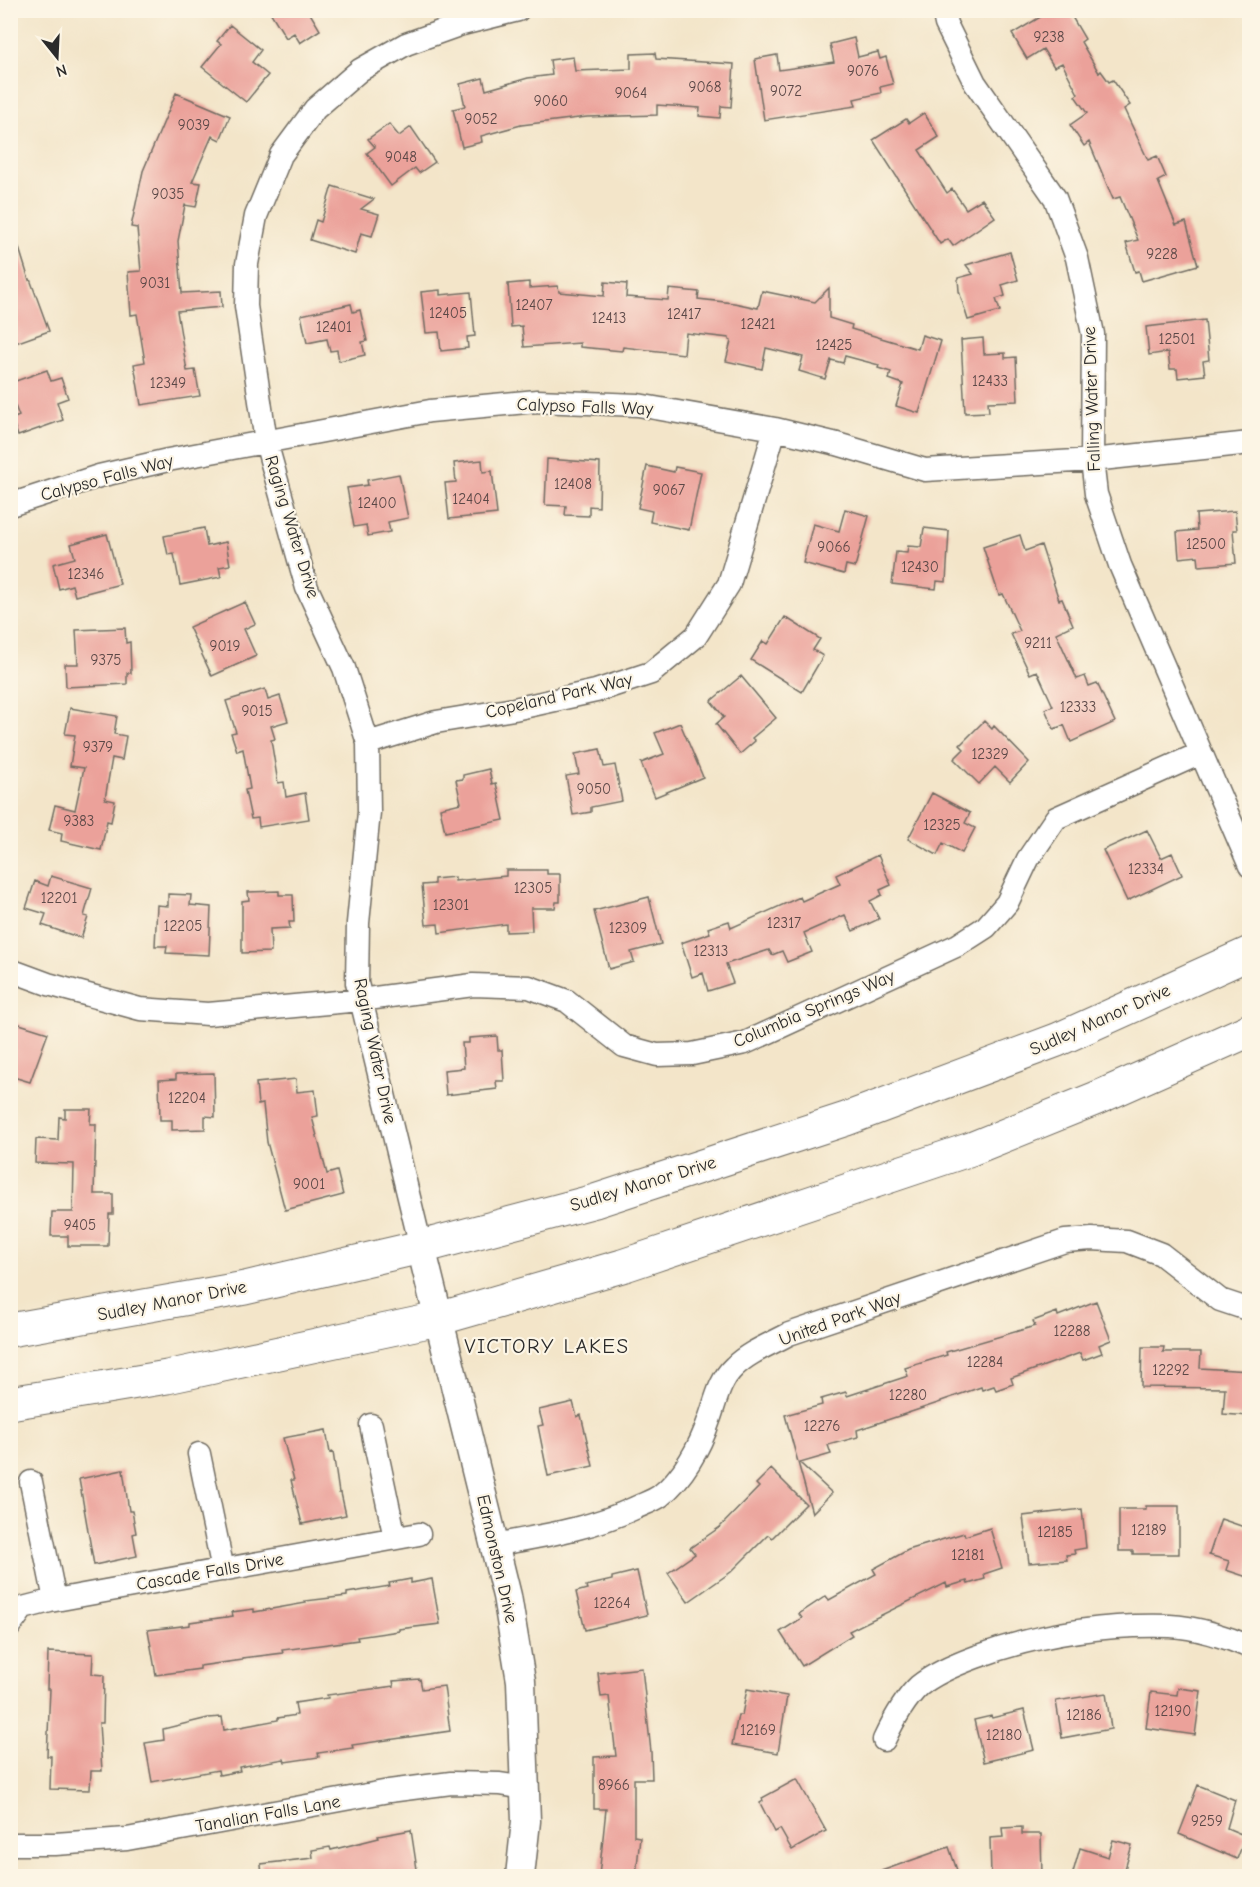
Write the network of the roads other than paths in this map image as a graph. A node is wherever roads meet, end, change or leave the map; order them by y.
1 (518, 10) edge
2 (943, 10) edge
3 (775, 429) junction
4 (266, 442) junction
5 (1250, 442) edge
6 (1092, 460) junction
7 (10, 505) edge
8 (368, 743) junction
9 (1201, 753) junction
10 (1250, 866) edge
11 (1250, 953) edge
12 (10, 970) edge
13 (360, 1000) junction
14 (1250, 1030) edge
15 (421, 1247) junction
16 (1250, 1310) edge
17 (438, 1319) junction
18 (10, 1330) edge
19 (10, 1403) edge
20 (370, 1425) dead end
21 (199, 1454) dead end
22 (31, 1482) dead end
23 (419, 1533) dead end
24 (395, 1538) junction
25 (494, 1545) junction
26 (223, 1570) junction
27 (56, 1600) junction
28 (10, 1626) edge
29 (1250, 1647) edge
30 (884, 1740) dead end
31 (525, 1788) junction
32 (10, 1844) edge
33 (520, 1876) edge

1 - 4 street, Raging Water Drive
2 - 6 street, Falling Water Drive
3 - 4 street, Calypso Falls Way
3 - 6 street, Calypso Falls Way
3 - 8 street, Copeland Park Way
4 - 7 street, Calypso Falls Way
4 - 8 street, Raging Water Drive
5 - 6 street, Calypso Falls Way
6 - 9 street, Falling Water Drive
8 - 13 street, Raging Water Drive
9 - 10 street, Falling Water Drive
9 - 13 street, Columbia Springs Way
11 - 15 main road, Sudley Manor Drive
12 - 13 street, Columbia Springs Way
13 - 15 street, Raging Water Drive
14 - 17 main road
15 - 17 street, Edmonston Drive
15 - 18 main road, Sudley Manor Drive
16 - 25 street, United Park Way
17 - 19 main road
17 - 25 street, Edmonston Drive
20 - 24 street
21 - 26 street
22 - 27 street
23 - 24 street, Cascade Falls Drive
24 - 26 street, Cascade Falls Drive
25 - 31 street, Edmonston Drive
26 - 27 street, Cascade Falls Drive
27 - 28 street, Cascade Falls Drive
29 - 30 street
31 - 32 street, Tanalian Falls Lane
31 - 33 street, Edmonston Drive

